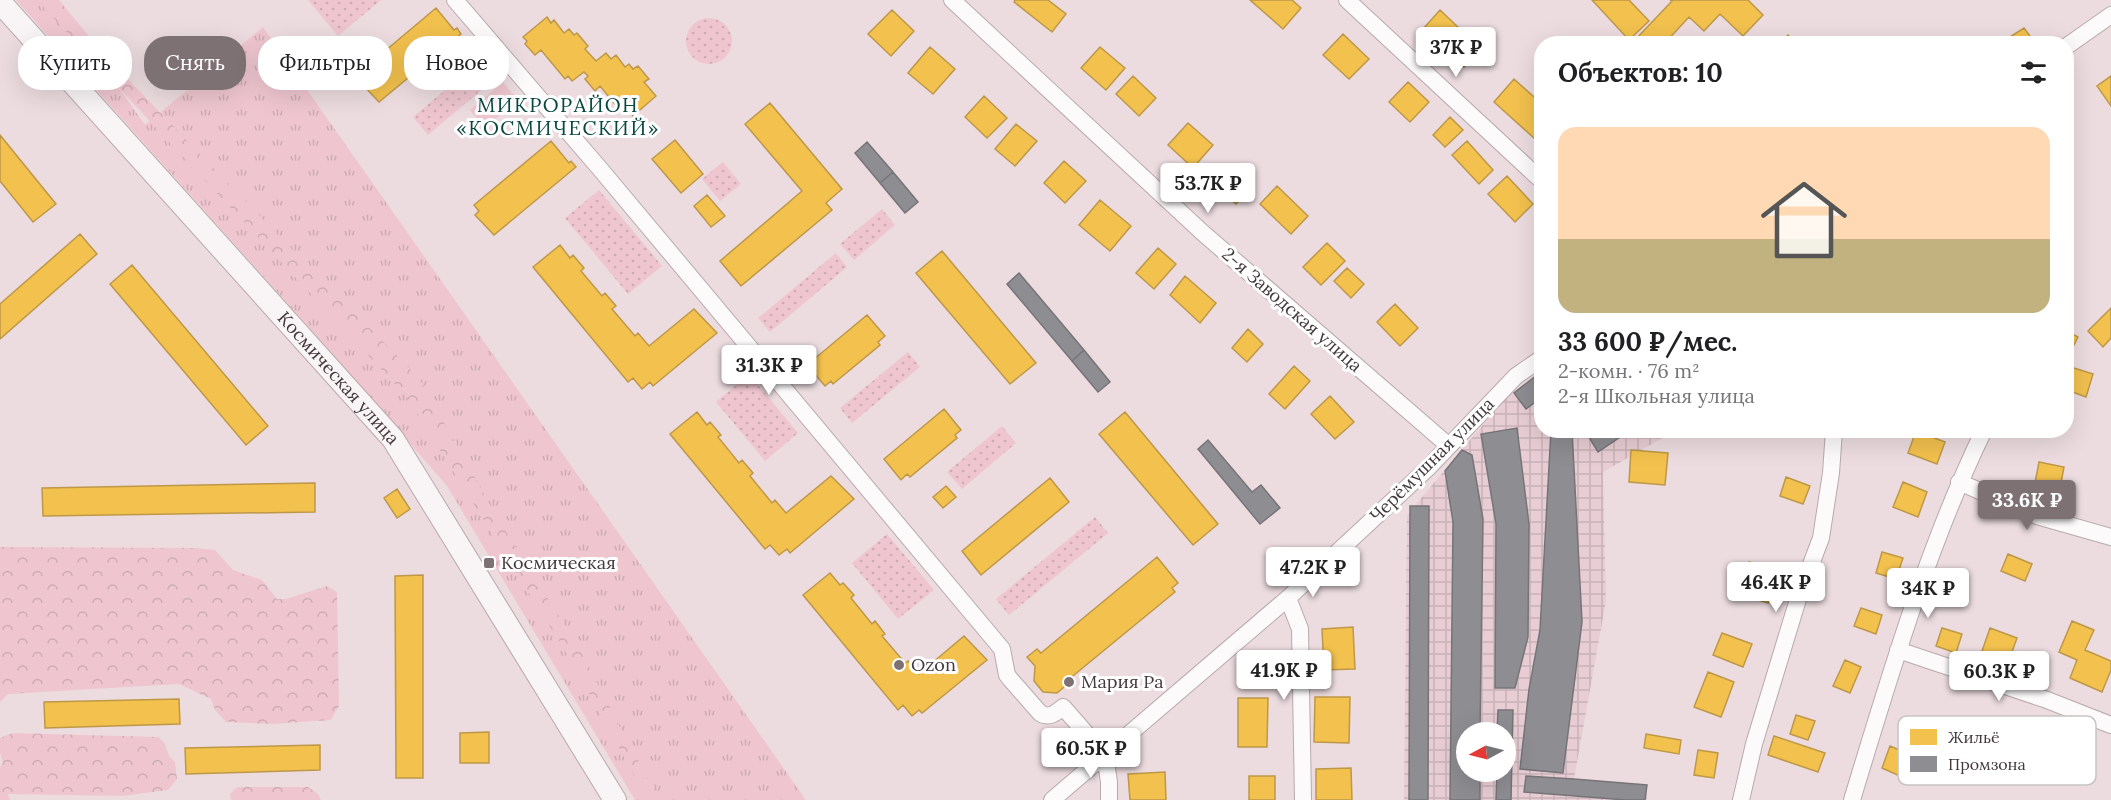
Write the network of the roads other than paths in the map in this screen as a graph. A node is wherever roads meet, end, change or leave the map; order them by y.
1 (455, 0) edge
2 (952, 0) edge
3 (1347, 0) edge
4 (0, 2) edge
5 (2111, 15) edge
6 (2074, 41) edge
7 (1534, 174) edge
8 (1534, 364) edge
9 (1833, 438) edge
10 (1980, 438) edge
11 (1449, 446) junction
12 (1959, 482) junction
13 (2111, 537) edge
14 (1288, 598) junction
15 (1898, 650) junction
16 (2088, 716) edge
17 (2096, 719) edge
18 (2111, 725) edge
19 (1105, 755) junction
20 (615, 800) edge
21 (1052, 800) edge
22 (1109, 800) edge
23 (1303, 800) edge
24 (1741, 800) edge
25 (1852, 800) edge

1 - 19 street
2 - 11 street, 2-я Заводская улица
3 - 7 street
4 - 20 street, Космическая улица
5 - 6 street
8 - 11 street, Черёмушная улица
9 - 24 street
10 - 12 street
11 - 14 street, Черёмушная улица
12 - 13 street
12 - 15 street
14 - 19 street, Черёмушная улица
14 - 23 street
15 - 16 street
15 - 25 street
17 - 18 street
19 - 21 street, Черёмушная улица
19 - 22 street

